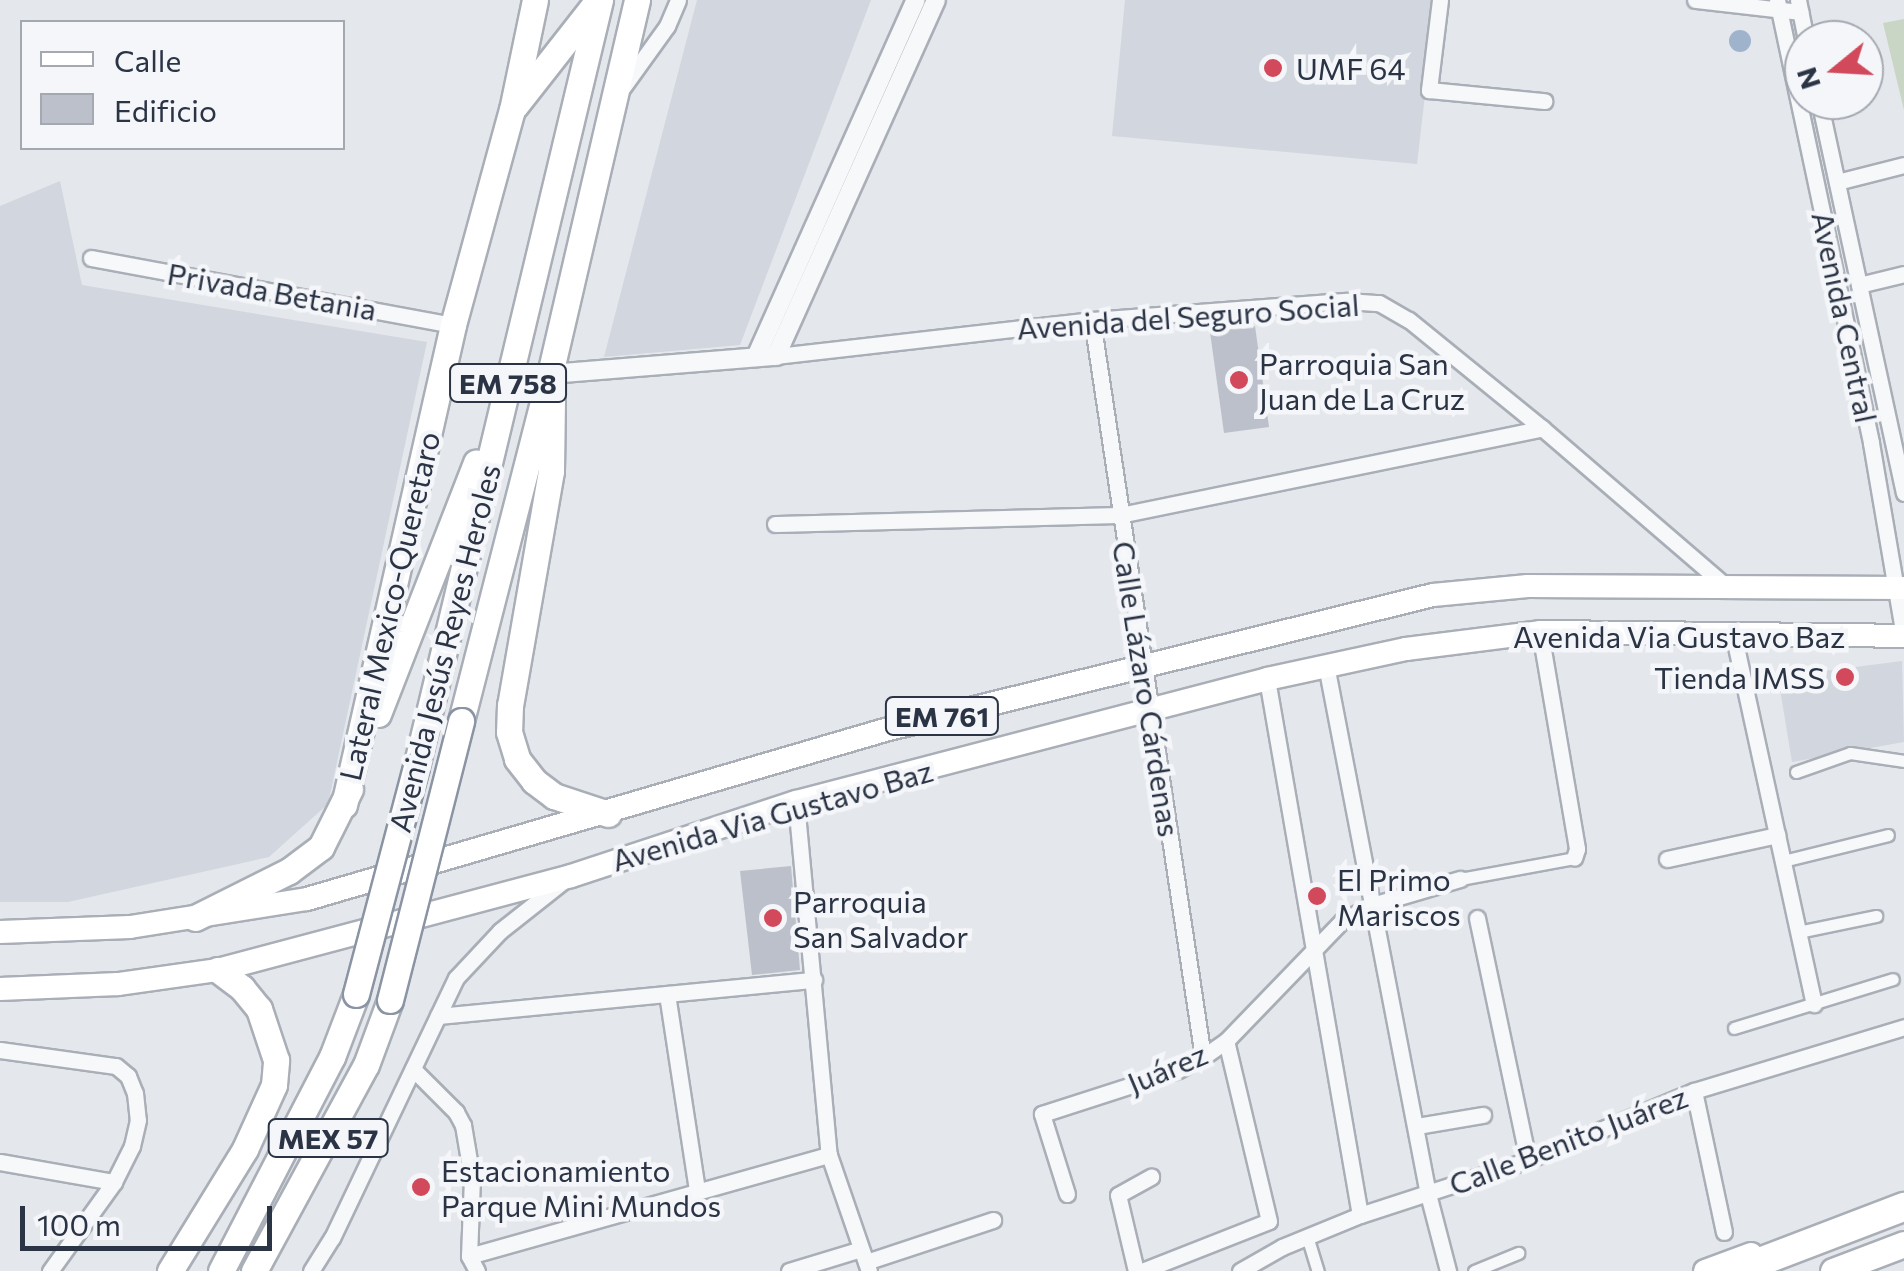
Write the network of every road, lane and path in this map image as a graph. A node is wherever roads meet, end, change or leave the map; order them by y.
1 (535, 0) edge
2 (599, 0) edge
3 (637, 0) edge
4 (678, 0) edge
5 (916, 0) edge
6 (936, 0) edge
7 (1440, 0) edge
8 (1695, 0) edge
9 (1778, 4) edge
10 (1799, 6) edge
11 (1544, 100) dead end
12 (612, 102) junction
13 (512, 110) junction
14 (1823, 120) edge
15 (1904, 165) edge
16 (1837, 182) junction
17 (91, 258) dead end
18 (1904, 274) edge
19 (1859, 285) junction
20 (1092, 320) junction
21 (453, 324) junction
22 (776, 356) junction
23 (756, 358) junction
24 (511, 372) junction
25 (550, 374) junction
26 (1542, 428) junction
27 (1904, 493) edge
28 (1120, 515) junction
29 (775, 524) dead end
30 (1726, 586) junction
31 (1901, 588) edge
32 (1540, 632) junction
33 (1733, 634) junction
34 (1904, 636) edge
35 (1326, 665) junction
36 (1143, 666) junction
37 (1268, 680) junction
38 (1150, 712) junction
39 (1904, 761) edge
40 (1796, 772) dead end
41 (796, 802) junction
42 (344, 805) junction
43 (608, 814) junction
44 (1777, 835) junction
45 (1888, 836) dead end
46 (1574, 858) joint
47 (1666, 859) dead end
48 (1783, 860) junction
49 (570, 876) junction
50 (1460, 879) joint
51 (1372, 905) junction
52 (1876, 916) dead end
53 (195, 918) junction
54 (1477, 918) dead end
55 (0, 932) edge
56 (1798, 932) junction
57 (1315, 948) junction
58 (218, 970) junction
59 (814, 980) junction
60 (1893, 980) dead end
61 (0, 989) edge
62 (666, 994) junction
63 (390, 1000) joint
64 (1814, 1004) junction
65 (438, 1016) junction
66 (1904, 1027) edge
67 (1734, 1028) dead end
68 (1226, 1041) junction
69 (0, 1050) edge
70 (1202, 1058) junction
71 (413, 1069) junction
72 (1694, 1091) junction
73 (1483, 1115) dead end
74 (1417, 1126) junction
75 (829, 1155) junction
76 (1528, 1160) junction
77 (0, 1162) edge
78 (1151, 1177) dead end
79 (114, 1182) junction
80 (697, 1190) junction
81 (1066, 1194) dead end
82 (1428, 1194) junction
83 (1904, 1197) edge
84 (1904, 1207) edge
85 (1360, 1215) junction
86 (993, 1220) dead end
87 (1724, 1232) dead end
88 (1307, 1236) junction
89 (1904, 1244) edge
90 (1518, 1253) dead end
91 (866, 1261) edge
92 (473, 1264) edge
93 (50, 1271) edge
94 (170, 1271) edge
95 (221, 1271) edge
96 (254, 1271) edge
97 (311, 1271) edge
98 (789, 1271) edge
99 (1139, 1271) edge
100 (1240, 1271) edge
101 (1318, 1271) edge
102 (1448, 1271) edge
103 (1474, 1271) edge
104 (1705, 1271) edge
105 (1736, 1271) edge
106 (1833, 1271) edge

1 - 13 highway, Lateral Mexico-Queretaro
2 - 13 highway
2 - 24 highway, Avenida Jesús Reyes Heroles / EM 758
3 - 12 highway, Avenida Jesús Reyes Heroles / EM 758
4 - 12 street
5 - 23 street
6 - 22 street
7 - 11 street
8 - 9 street
9 - 10 street
9 - 31 street, Avenida Central
12 - 25 highway, Avenida Jesús Reyes Heroles / EM 758
13 - 21 highway, Lateral Mexico-Queretaro
14 - 16 street, Avenida Central
15 - 16 street
16 - 19 street, Avenida Central
17 - 21 street, Privada Betania
18 - 19 street
19 - 27 street, Avenida Central
20 - 22 street, Avenida del Seguro Social
20 - 26 street, Avenida del Seguro Social
20 - 28 street, Calle Lázaro Cárdenas
21 - 42 highway, Lateral Mexico-Queretaro
22 - 23 street, Avenida del Seguro Social
23 - 25 street, Avenida del Seguro Social
24 - 42 highway
24 - 95 highway, Avenida Jesús Reyes Heroles / EM 758, bridge
25 - 43 highway
25 - 63 highway, Avenida Jesús Reyes Heroles / EM 758, bridge
26 - 28 street
26 - 30 street, Avenida del Seguro Social
28 - 29 street
28 - 36 street, Calle Lázaro Cárdenas
30 - 31 main road, Avenida Via Gustavo Baz / EM 761
30 - 36 main road, Avenida Via Gustavo Baz / EM 761
31 - 34 street, Avenida Central
32 - 33 main road, Avenida Via Gustavo Baz / EM 761
32 - 35 main road, Avenida Via Gustavo Baz / EM 761
32 - 46 street
33 - 34 main road, Avenida Via Gustavo Baz / EM 761
33 - 44 street
35 - 37 main road, Avenida Via Gustavo Baz / EM 761
35 - 51 street
36 - 38 street, Calle Lázaro Cárdenas
36 - 43 main road, Avenida Via Gustavo Baz / EM 761
37 - 38 main road, Avenida Via Gustavo Baz / EM 761
37 - 57 street
38 - 41 main road, Avenida Via Gustavo Baz / EM 761
38 - 70 street, Calle Lázaro Cárdenas
39 - 40 street
41 - 49 main road, Avenida Via Gustavo Baz / EM 761
41 - 59 street
42 - 53 highway
43 - 53 main road, Avenida Via Gustavo Baz / EM 761
44 - 47 street
44 - 48 street
45 - 48 street
46 - 50 street
48 - 56 street
49 - 58 main road, Avenida Via Gustavo Baz / EM 761
49 - 65 street
50 - 51 street, Juárez
51 - 57 street, Juárez
51 - 74 street
52 - 56 street
53 - 55 main road, Avenida Via Gustavo Baz / EM 761
54 - 76 street
56 - 64 street
57 - 68 street, Juárez
57 - 85 street
58 - 61 main road, Avenida Via Gustavo Baz / EM 761
58 - 94 highway
59 - 62 street
59 - 75 street
60 - 64 street
62 - 65 street
62 - 80 street
63 - 96 highway, MEX 57
64 - 67 street
65 - 71 street
66 - 72 street, Calle Benito Juárez
68 - 70 street, Juárez
68 - 99 street
69 - 79 street
70 - 81 street, Juárez
71 - 92 street
71 - 97 street
72 - 76 street, Calle Benito Juárez
72 - 87 street
73 - 74 street
74 - 82 street
75 - 80 street
75 - 91 street
76 - 82 street, Calle Benito Juárez
77 - 79 street
78 - 99 street
79 - 93 street
80 - 92 street
82 - 85 street, Calle Benito Juárez
82 - 102 street
83 - 104 main road
84 - 105 highway
85 - 88 street, Calle Benito Juárez
86 - 91 street
88 - 100 street, Calle Benito Juárez
88 - 101 street
89 - 106 highway
90 - 103 street
91 - 98 street

